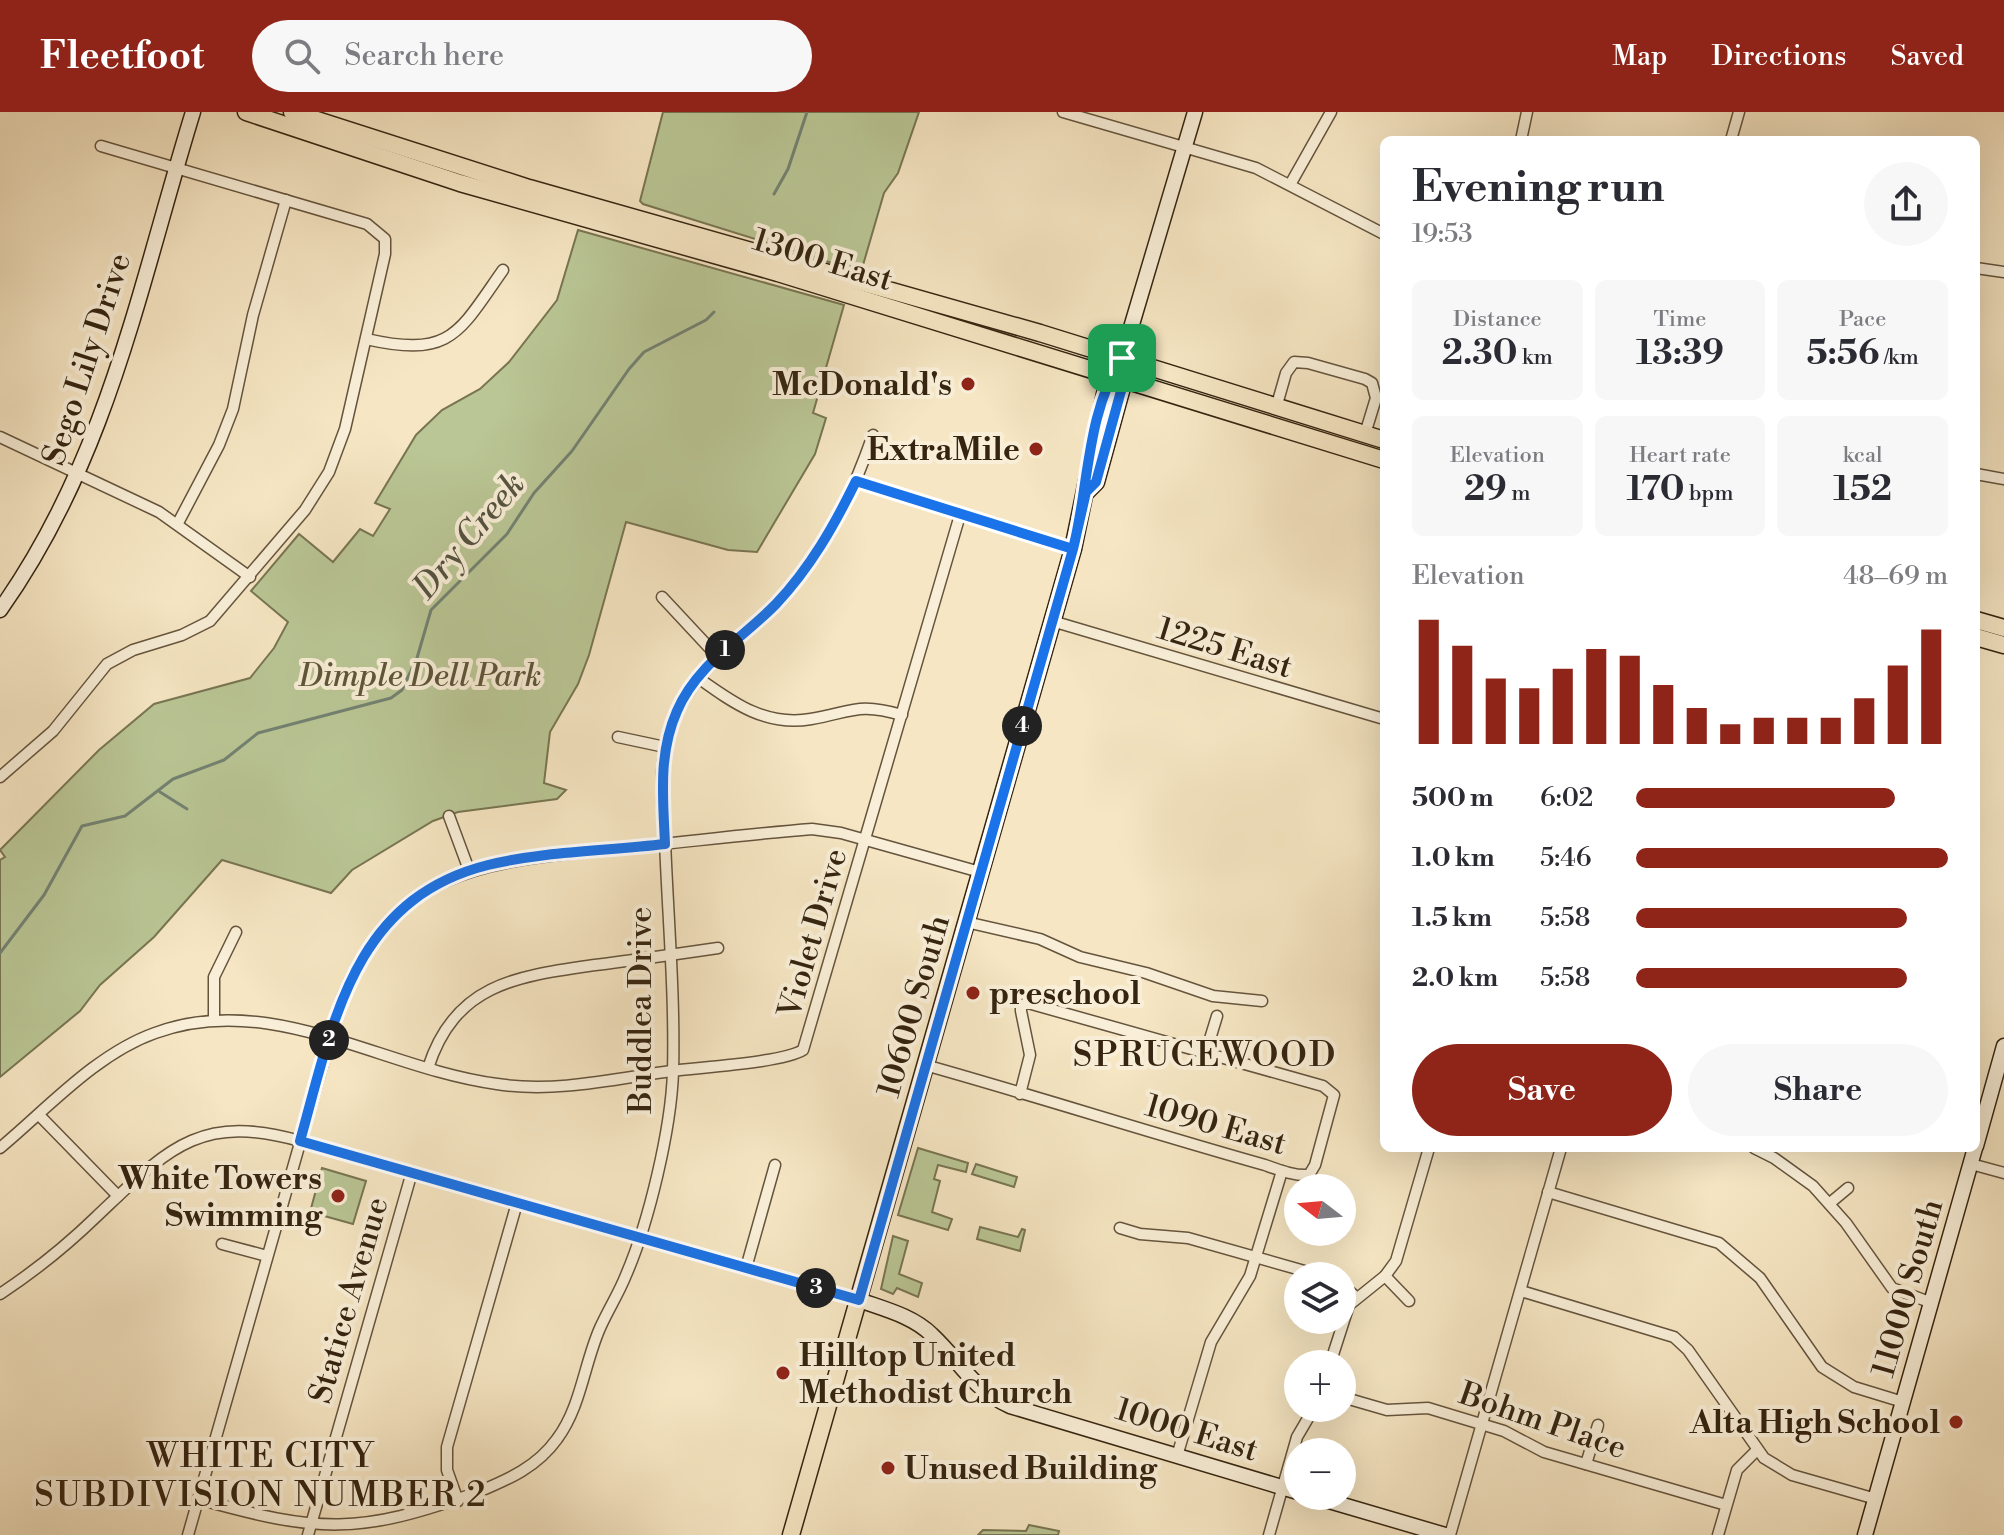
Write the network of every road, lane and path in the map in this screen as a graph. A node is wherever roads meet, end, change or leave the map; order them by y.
1 (193, 112) edge
2 (246, 112) edge
3 (1063, 112) edge
4 (1195, 112) edge
5 (1331, 112) edge
6 (1527, 112) edge
7 (1739, 112) edge
8 (1085, 115) edge
9 (1098, 117) edge
10 (293, 120) edge
11 (1522, 136) edge
12 (1732, 136) edge
13 (101, 146) dead end
14 (1185, 147) junction
15 (176, 167) junction
16 (1291, 183) junction
17 (286, 200) junction
18 (1380, 232) edge
19 (1980, 269) edge
20 (503, 270) dead end
21 (2004, 272) edge
22 (366, 339) junction
23 (1122, 358) junction
24 (1117, 378) junction
25 (1276, 408) junction
26 (1365, 434) junction
27 (873, 435) dead end
28 (0, 437) edge
29 (1380, 439) edge
30 (1380, 459) edge
31 (1980, 475) edge
32 (79, 476) junction
33 (2004, 479) edge
34 (856, 481) junction
35 (960, 515) junction
36 (178, 523) junction
37 (1073, 549) junction
38 (250, 577) junction
39 (662, 597) dead end
40 (0, 610) edge
41 (1052, 621) junction
42 (1980, 621) edge
43 (2004, 628) edge
44 (1980, 638) edge
45 (2004, 645) edge
46 (717, 656) junction
47 (697, 677) junction
48 (902, 715) junction
49 (1380, 718) edge
50 (618, 737) dead end
51 (665, 747) junction
52 (0, 777) edge
53 (449, 816) dead end
54 (866, 839) junction
55 (665, 844) junction
56 (469, 870) junction
57 (980, 872) junction
58 (966, 922) junction
59 (236, 932) dead end
60 (718, 948) dead end
61 (669, 955) junction
62 (1262, 1001) dead end
63 (1217, 1016) dead end
64 (214, 1020) junction
65 (329, 1039) junction
66 (2004, 1046) edge
67 (1206, 1052) junction
68 (925, 1065) junction
69 (428, 1068) junction
70 (673, 1071) junction
71 (1020, 1094) junction
72 (1981, 1108) edge
73 (39, 1115) junction
74 (300, 1141) junction
75 (0, 1148) edge
76 (1428, 1152) edge
77 (1560, 1152) edge
78 (1761, 1152) edge
79 (1975, 1152) edge
80 (1971, 1164) junction
81 (775, 1165) dead end
82 (1282, 1171) junction
83 (412, 1172) junction
84 (2004, 1173) edge
85 (1848, 1188) dead end
86 (1548, 1192) junction
87 (118, 1196) junction
88 (517, 1203) junction
89 (1830, 1203) junction
90 (1120, 1228) dead end
91 (638, 1238) junction
92 (222, 1244) dead end
93 (267, 1256) junction
94 (1257, 1257) junction
95 (1284, 1265) edge
96 (746, 1268) junction
97 (1385, 1276) junction
98 (1521, 1291) junction
99 (0, 1294) edge
100 (1356, 1297) edge
101 (859, 1300) junction
102 (1409, 1301) dead end
103 (1932, 1303) junction
104 (1356, 1401) edge
105 (1903, 1402) junction
106 (1304, 1422) edge
107 (1482, 1424) junction
108 (1598, 1425) dead end
109 (1757, 1450) junction
110 (1177, 1456) junction
111 (1586, 1464) junction
112 (1282, 1487) junction
113 (198, 1499) junction
114 (1876, 1499) junction
115 (458, 1501) junction
116 (1726, 1505) junction
117 (1350, 1510) edge
118 (1399, 1528) edge
119 (309, 1531) edge
120 (188, 1535) edge
121 (791, 1535) edge
122 (1269, 1535) edge
123 (1447, 1535) edge
124 (1718, 1535) edge
125 (1865, 1535) edge

1 - 15 street, Sego Lily Drive
2 - 10 main road, 1300 East
3 - 8 street
4 - 14 street, 10600 South
5 - 16 street
6 - 11 street
7 - 12 street
8 - 9 street
9 - 14 street
10 - 23 main road, 1300 East
10 - 24 main road, 1300 East
13 - 15 street
14 - 16 street
14 - 23 street, 10600 South
15 - 17 street
15 - 32 street, Sego Lily Drive
16 - 18 street
17 - 22 street
17 - 36 street
19 - 21 street
20 - 22 street
22 - 38 street
23 - 24 main road, 10600 South
23 - 25 main road, 1300 East
24 - 30 main road, 1300 East
24 - 37 main road, 10600 South
25 - 26 main road, 1300 East
25 - 26 street
26 - 29 main road, 1300 East
27 - 34 street, Buddlea Drive
28 - 32 street
31 - 33 street
32 - 36 street
32 - 40 street, Sego Lily Drive
34 - 35 street
34 - 46 street, Buddlea Drive
35 - 37 street
35 - 48 street, Violet Drive
36 - 38 street
37 - 41 main road, 10600 South
38 - 52 street
39 - 46 street
41 - 49 street, 1225 East
41 - 57 main road, 10600 South
42 - 43 main road
44 - 45 main road
46 - 47 street, Buddlea Drive
47 - 48 street
47 - 51 street, Buddlea Drive
48 - 54 street, Violet Drive
50 - 51 street
51 - 55 street, Buddlea Drive
53 - 56 street
54 - 55 street
54 - 57 street
54 - 70 street, Violet Drive
55 - 56 street
55 - 61 street, Buddlea Drive
56 - 65 street
57 - 58 main road, 10600 South
58 - 62 street
58 - 68 main road, 10600 South
59 - 64 street
60 - 61 street
61 - 69 street
61 - 70 street, Buddlea Drive
63 - 67 street
64 - 65 street, Violet Drive
64 - 73 street, Violet Drive
65 - 69 street, Violet Drive
65 - 74 street
66 - 72 street, 11000 South
67 - 71 street
67 - 82 street, 1090 East
68 - 71 street, 1090 East
68 - 101 main road, 10600 South
69 - 70 street, Violet Drive
70 - 91 street, Buddlea Drive
71 - 82 street, 1090 East
73 - 75 street, Violet Drive
73 - 87 street
74 - 83 street
74 - 87 street
74 - 93 street
76 - 97 street
77 - 86 street
78 - 89 street
79 - 80 street, 11000 South
80 - 84 street
80 - 103 street, 11000 South
81 - 96 street
82 - 94 street
83 - 88 street
83 - 119 street, Statice Avenue
85 - 89 street
86 - 98 street
86 - 105 street
87 - 99 street
88 - 91 street
88 - 115 street
89 - 103 street
90 - 94 street
91 - 96 street
91 - 115 street, Buddlea Drive
92 - 93 street
93 - 113 street
94 - 95 street
94 - 110 street
96 - 101 street
97 - 100 street
97 - 102 street
98 - 107 street
98 - 109 street
101 - 110 street, 1000 East
101 - 121 main road, 10600 South
103 - 105 street, 11000 South
104 - 107 street, Bohm Place
105 - 114 street, 11000 South
106 - 112 street
107 - 111 street, Bohm Place
107 - 123 street
108 - 111 street
109 - 114 street
109 - 116 street
110 - 112 street, 1000 East
111 - 116 street, Bohm Place
112 - 122 street
113 - 119 street, Buddlea Drive
113 - 120 street
114 - 125 street, 11000 South
115 - 119 street, Buddlea Drive
116 - 124 street
117 - 118 street
118 - 123 street

